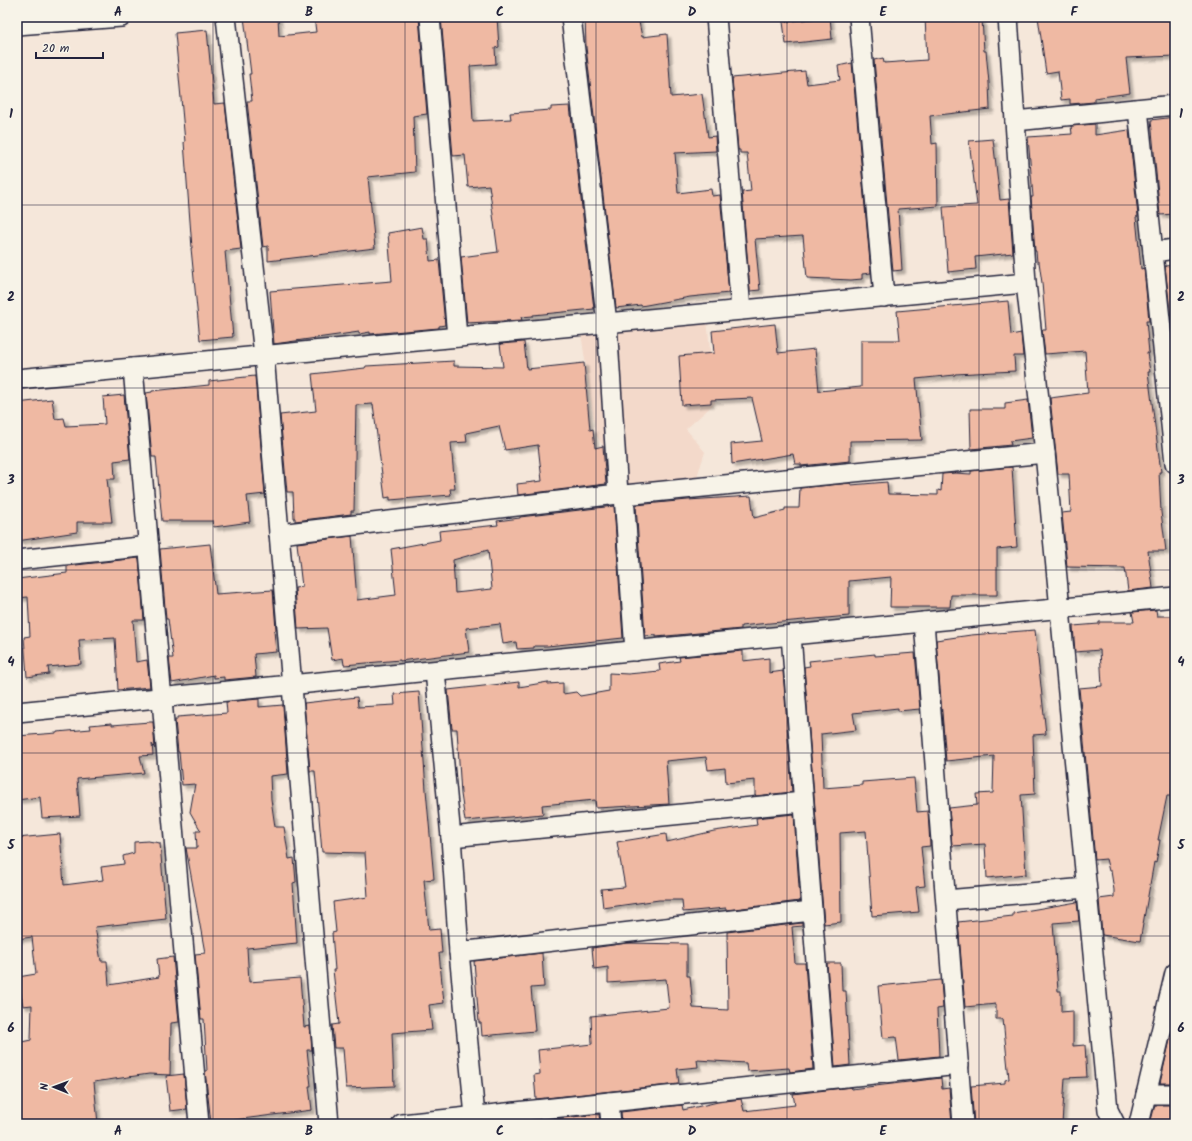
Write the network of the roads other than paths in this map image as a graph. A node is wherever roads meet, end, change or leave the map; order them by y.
1 (121, 17) edge
2 (226, 17) edge
3 (430, 17) edge
4 (571, 17) edge
5 (716, 17) edge
6 (859, 17) edge
7 (1008, 17) edge
8 (17, 25) edge
9 (1175, 105) edge
10 (1138, 109) junction
11 (1016, 121) junction
12 (1175, 249) edge
13 (1153, 252) junction
14 (1026, 283) junction
15 (884, 297) junction
16 (741, 310) junction
17 (607, 323) junction
18 (457, 337) junction
19 (264, 356) junction
20 (133, 368) junction
21 (17, 379) edge
22 (1045, 453) junction
23 (1175, 463) edge
24 (621, 494) junction
25 (279, 534) junction
26 (148, 546) junction
27 (17, 560) edge
28 (1175, 597) edge
29 (1060, 609) junction
30 (924, 622) junction
31 (791, 635) junction
32 (635, 651) junction
33 (435, 670) junction
34 (292, 684) junction
35 (162, 697) junction
36 (17, 712) edge
37 (803, 802) junction
38 (452, 837) junction
39 (1086, 888) junction
40 (946, 900) junction
41 (811, 911) junction
42 (459, 952) junction
43 (1175, 973) edge
44 (959, 1065) junction
45 (825, 1079) junction
46 (1146, 1094) junction
47 (1175, 1094) edge
48 (609, 1102) junction
49 (475, 1116) junction
50 (199, 1124) edge
51 (329, 1124) edge
52 (402, 1124) edge
53 (611, 1124) edge
54 (963, 1124) edge
55 (1115, 1124) edge
56 (1139, 1124) edge

1 - 8 street
2 - 19 street
3 - 18 street
4 - 17 street
5 - 16 street
6 - 15 street
7 - 11 street
9 - 10 street
10 - 11 street
10 - 13 street
11 - 14 street
12 - 13 street
13 - 23 street
14 - 15 street
14 - 22 street
15 - 16 street
16 - 17 street
17 - 18 street
17 - 24 street
18 - 19 street
19 - 20 street
19 - 25 street
20 - 21 street
20 - 26 street
22 - 24 street
22 - 29 street
24 - 25 street
24 - 32 street
25 - 34 street
26 - 27 street
26 - 35 street
28 - 29 street
29 - 30 street
29 - 39 street
30 - 31 street
30 - 40 street
31 - 32 street
31 - 37 street
32 - 33 street
33 - 34 street
33 - 38 street
34 - 35 street
34 - 51 street
35 - 36 street
35 - 50 street
37 - 38 street
37 - 41 street
38 - 42 street
39 - 40 street
39 - 55 street
40 - 44 street
41 - 42 street
41 - 45 street
42 - 49 street
43 - 46 street
44 - 45 street
44 - 54 street
45 - 48 street
46 - 47 street
46 - 56 street
48 - 49 street
48 - 53 street
49 - 52 street

